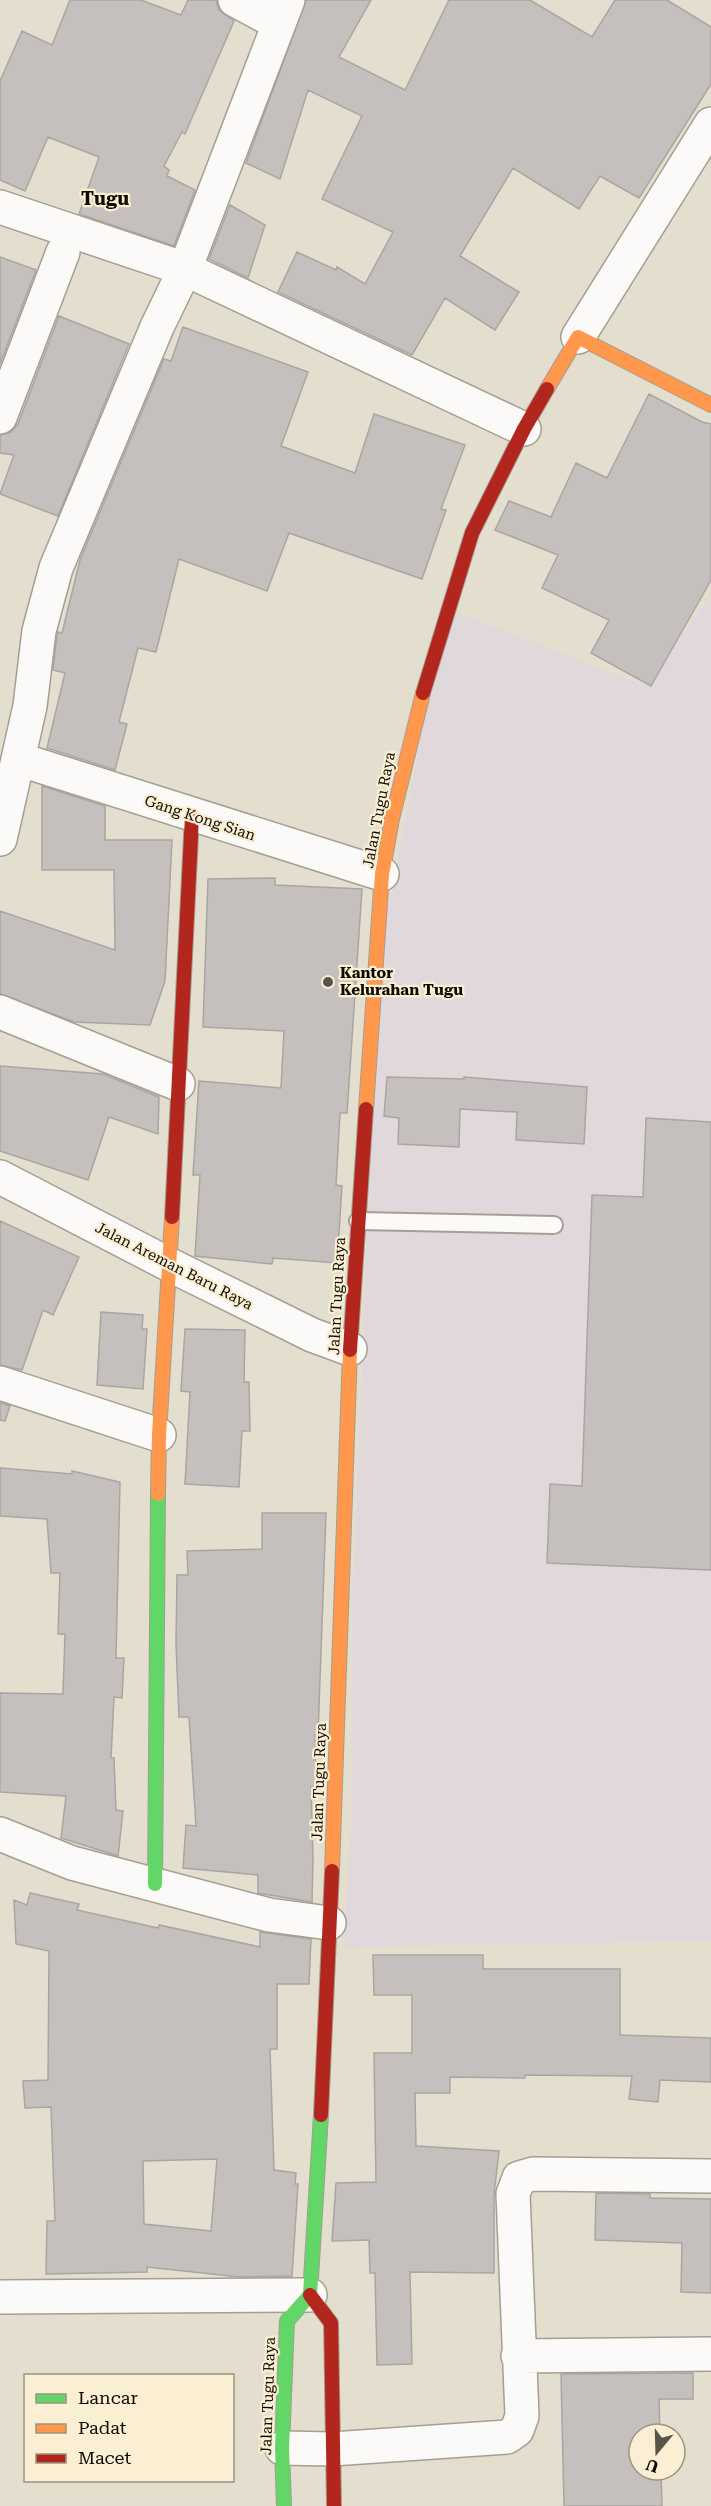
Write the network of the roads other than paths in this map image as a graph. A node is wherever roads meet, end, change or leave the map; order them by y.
1 (235, 0) edge
2 (283, 11) edge
3 (711, 124) edge
4 (0, 207) edge
5 (0, 231) edge
6 (63, 252) junction
7 (185, 269) junction
8 (578, 337) junction
9 (711, 405) edge
10 (0, 417) edge
11 (524, 429) junction
12 (18, 759) junction
13 (192, 816) junction
14 (0, 839) edge
15 (382, 874) junction
16 (0, 1012) edge
17 (178, 1084) junction
18 (0, 1177) edge
19 (358, 1221) junction
20 (554, 1225) dead end
21 (170, 1265) junction
22 (350, 1348) junction
23 (0, 1383) edge
24 (159, 1436) junction
25 (0, 1834) edge
26 (155, 1884) junction
27 (329, 1923) junction
28 (711, 2176) edge
29 (310, 2295) junction
30 (0, 2296) edge
31 (711, 2354) edge
32 (518, 2356) junction
33 (282, 2448) junction
34 (332, 2449) junction
35 (284, 2506) edge
36 (334, 2506) edge

1 - 2 street
2 - 7 street
3 - 8 street
4 - 7 street
5 - 6 street
6 - 7 street
6 - 10 street
7 - 11 street
7 - 12 street
8 - 9 street
8 - 11 street, Jalan Tugu Raya
11 - 15 street, Jalan Tugu Raya
12 - 13 street, Gang Kong Sian
12 - 14 street
13 - 15 street, Gang Kong Sian
13 - 17 street
15 - 19 street, Jalan Tugu Raya
16 - 17 street
17 - 21 street
18 - 21 street, Jalan Areman Baru Raya
19 - 20 lane
19 - 22 street, Jalan Tugu Raya
21 - 22 street, Jalan Areman Baru Raya
21 - 24 street
22 - 27 street, Jalan Tugu Raya
23 - 24 street
24 - 26 street
25 - 26 street
26 - 27 street
27 - 29 street, Jalan Tugu Raya
28 - 32 street
29 - 30 street
29 - 33 street, Jalan Tugu Raya
29 - 34 street
31 - 32 street
32 - 34 street
33 - 34 street
33 - 35 street, Jalan Tugu Raya
34 - 36 street

